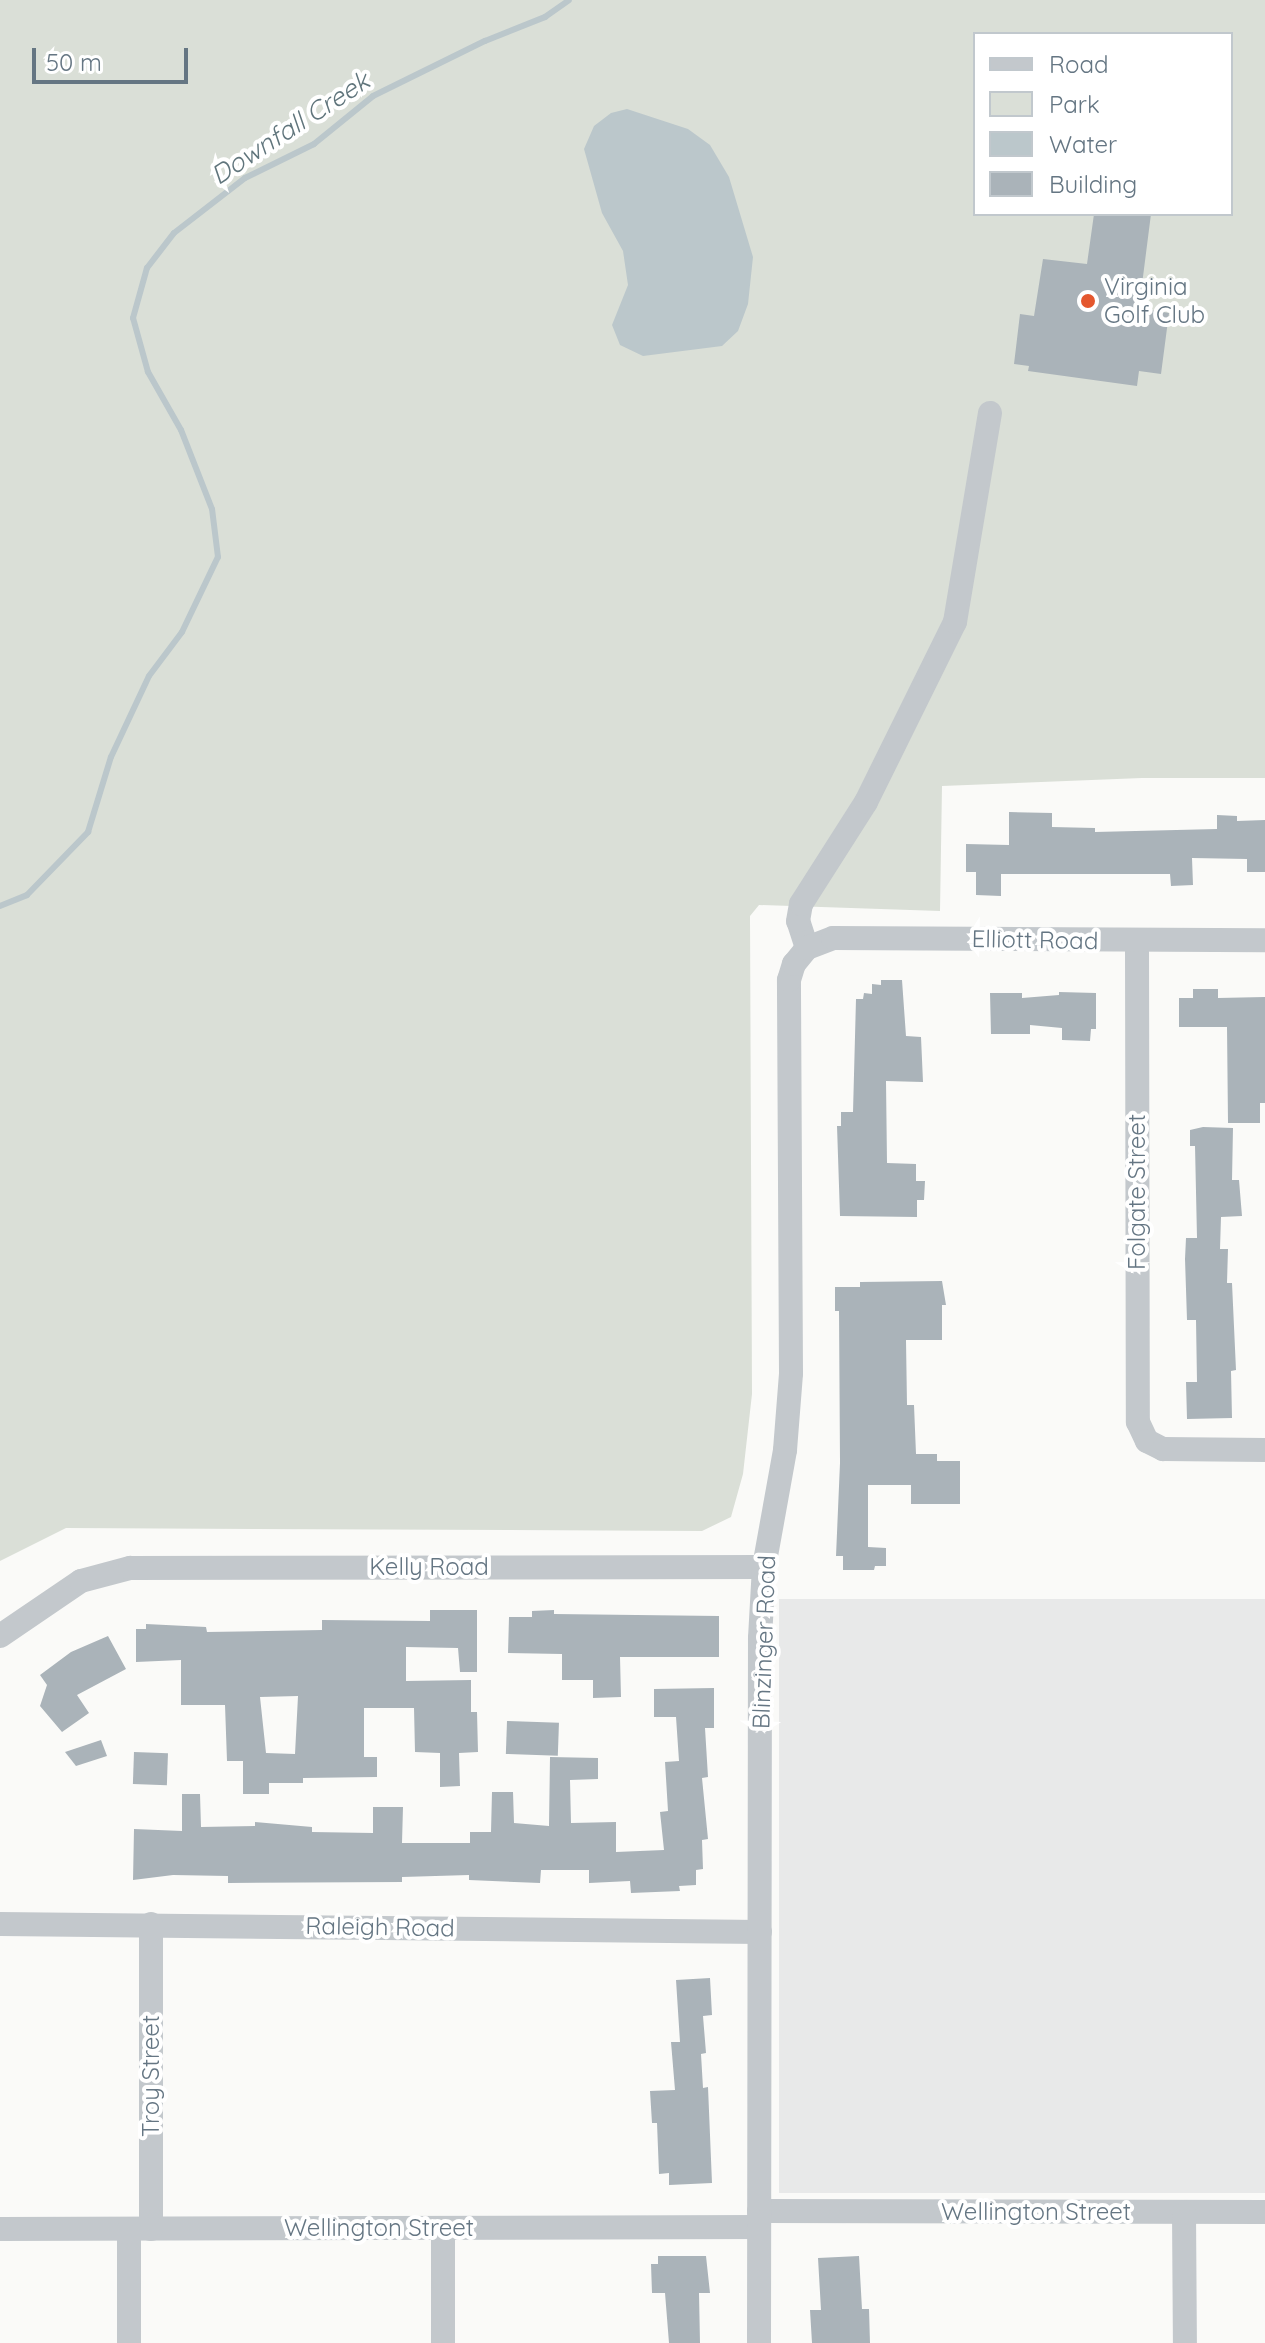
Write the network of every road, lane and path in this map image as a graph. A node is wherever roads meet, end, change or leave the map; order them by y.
1 (990, 413) dead end
2 (1265, 940) edge
3 (1137, 941) junction
4 (807, 948) junction
5 (1265, 1450) edge
6 (764, 1567) junction
7 (0, 1636) edge
8 (0, 1924) edge
9 (151, 1924) junction
10 (760, 1932) junction
11 (1184, 2212) junction
12 (1265, 2212) edge
13 (759, 2219) junction
14 (443, 2228) junction
15 (0, 2229) edge
16 (140, 2229) junction
17 (129, 2343) edge
18 (443, 2343) edge
19 (759, 2343) edge
20 (1185, 2343) edge

1 - 4 street
2 - 3 street, Elliott Road
3 - 4 street, Elliott Road
3 - 5 street, Folgate Street
4 - 6 street, Blinzinger Road
6 - 7 street, Kelly Road
6 - 10 street, Blinzinger Road
8 - 9 street, Raleigh Road
9 - 10 street, Raleigh Road
9 - 16 street, Troy Street
10 - 13 street, Blinzinger Road
11 - 12 street, Wellington Street
11 - 13 street, Wellington Street
11 - 20 street
13 - 14 street, Wellington Street
13 - 19 street, Blinzinger Road
14 - 16 street, Wellington Street
14 - 18 street
15 - 16 street, Wellington Street
16 - 17 street, Troy Street

